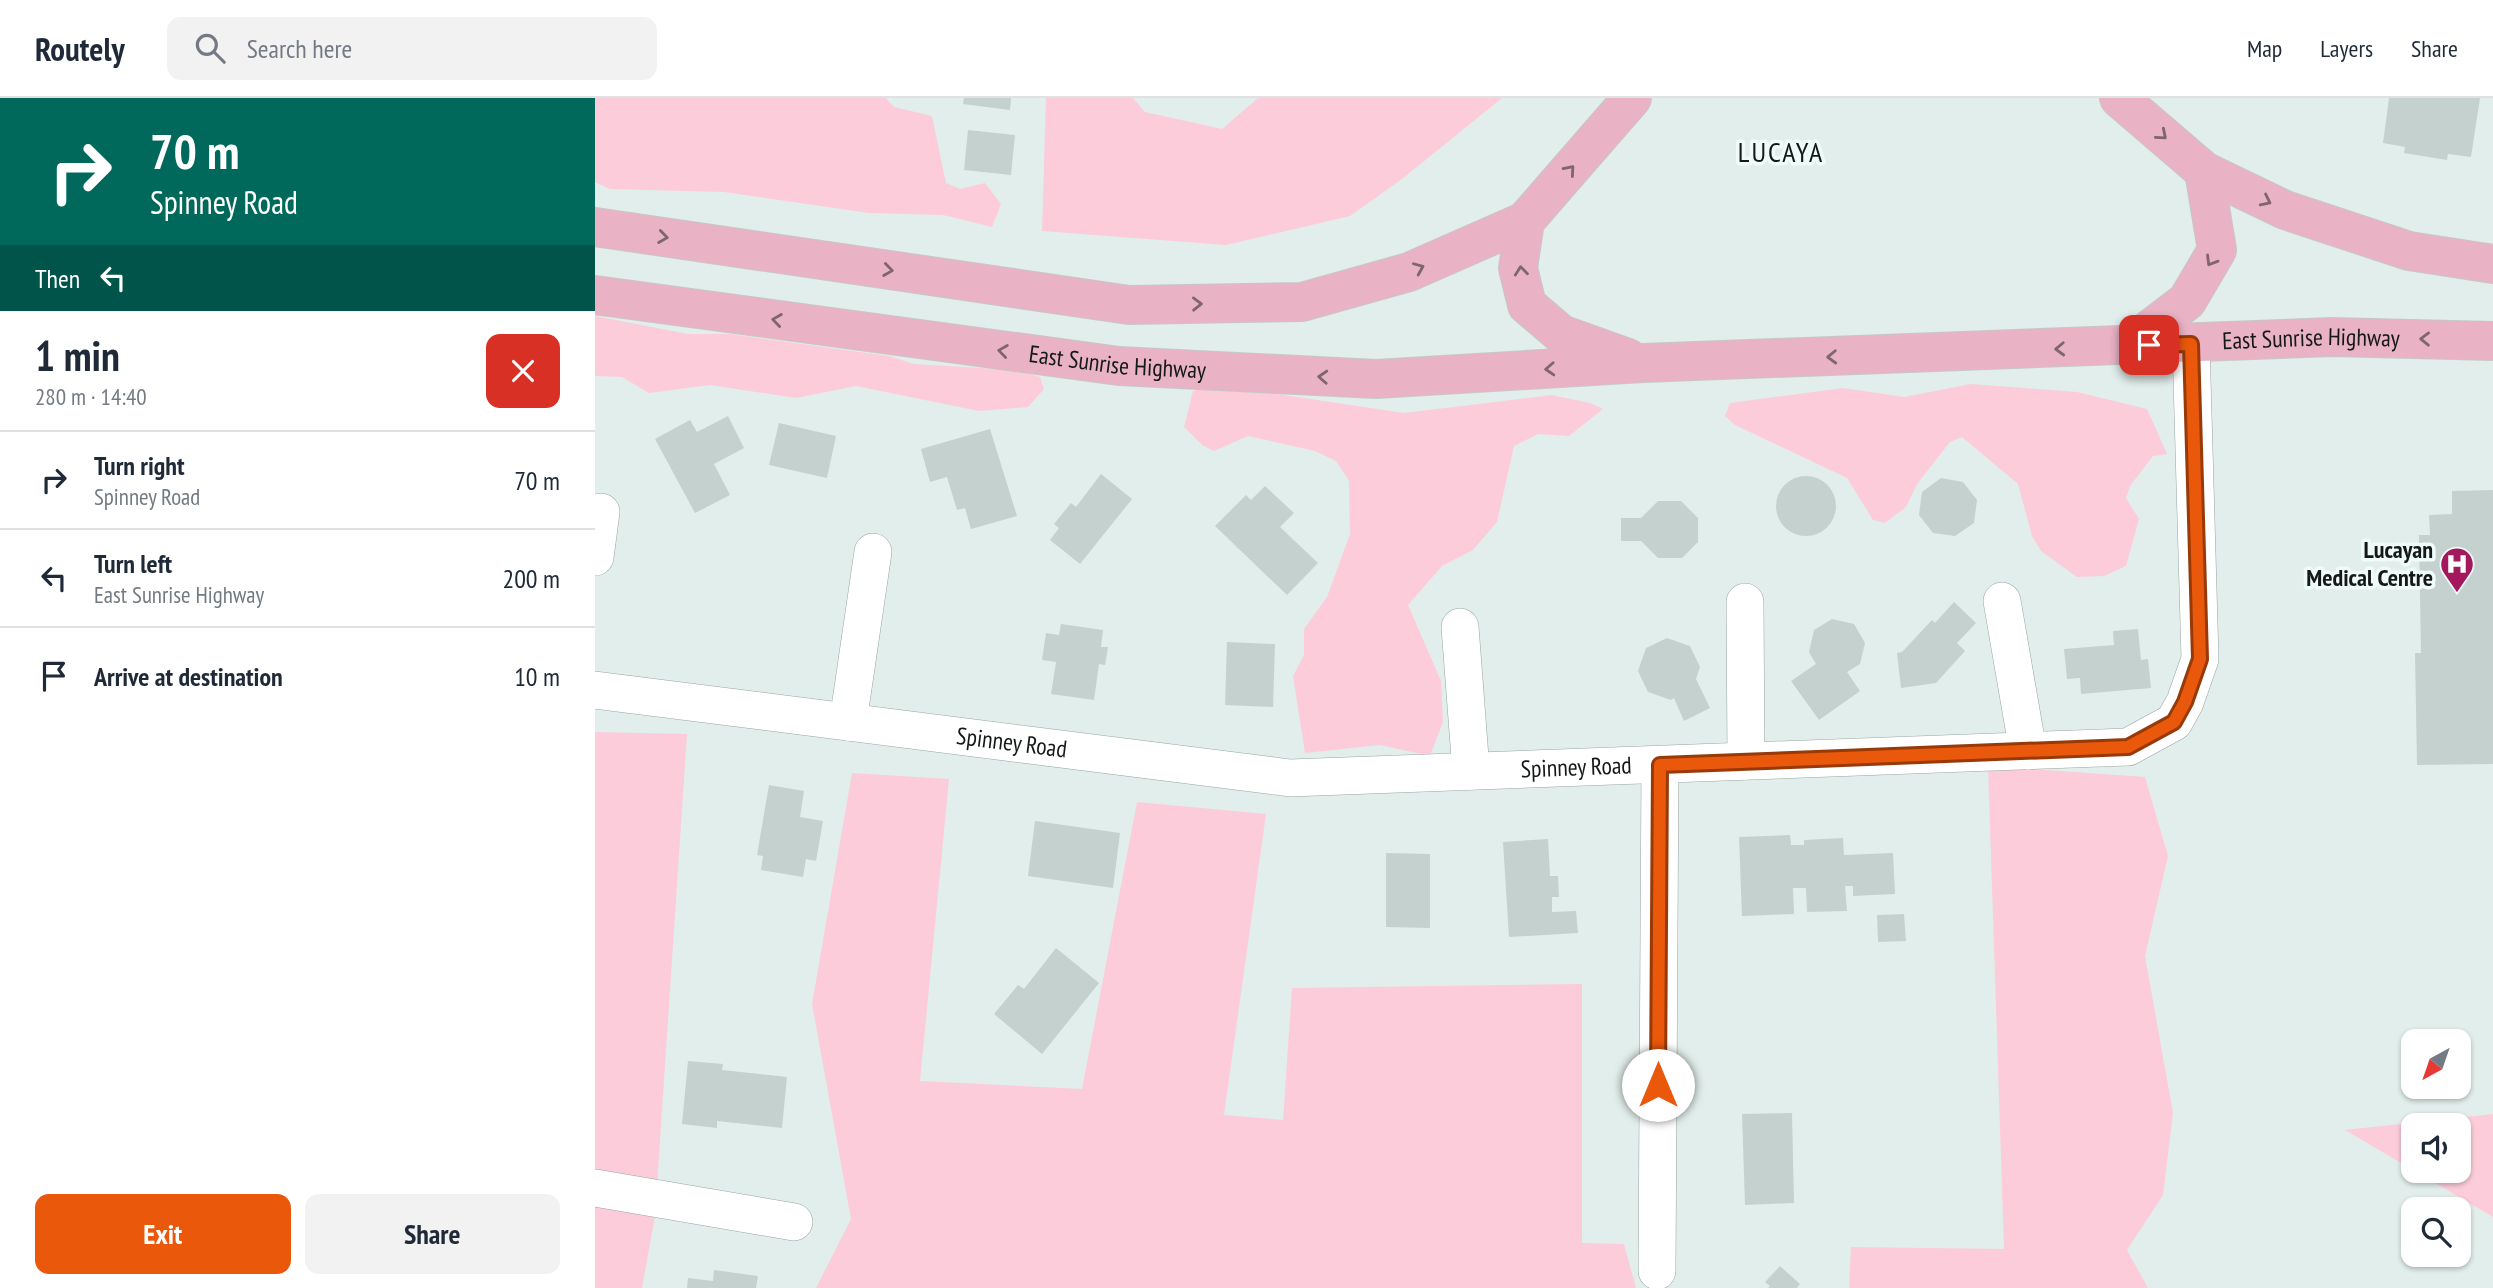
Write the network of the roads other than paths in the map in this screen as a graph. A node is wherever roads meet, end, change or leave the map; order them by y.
1 (1632, 98) edge
2 (2119, 98) edge
3 (2204, 171) junction
4 (1525, 221) junction
5 (595, 227) edge
6 (2493, 264) edge
7 (595, 295) edge
8 (2493, 341) edge
9 (2191, 344) junction
10 (2128, 346) junction
11 (1643, 363) junction
12 (601, 512) dead end
13 (873, 552) dead end
14 (595, 557) edge
15 (2002, 601) dead end
16 (1745, 602) dead end
17 (1460, 627) dead end
18 (595, 690) edge
19 (848, 722) junction
20 (2028, 751) junction
21 (1746, 761) junction
22 (1660, 765) junction
23 (1471, 771) junction
24 (595, 1188) edge
25 (794, 1222) dead end
26 (1657, 1271) dead end

4 -> 1 main road
2 -> 3 main road
3 -> 6 main road
3 -> 10 main road
5 -> 4 main road
11 -> 4 main road
11 -> 7 main road, East Sunrise Highway
8 -> 9 main road, East Sunrise Highway
9 - 10 main road, East Sunrise Highway
9 - 20 street, Spinney Road
10 -> 11 main road, East Sunrise Highway
12 - 14 street
13 - 19 street
15 - 20 street
16 - 21 street
17 - 23 street
18 - 19 street, Spinney Road
19 - 23 street, Spinney Road
20 - 21 street, Spinney Road
21 - 22 street, Spinney Road
22 - 23 street, Spinney Road
22 - 26 street
24 - 25 street

